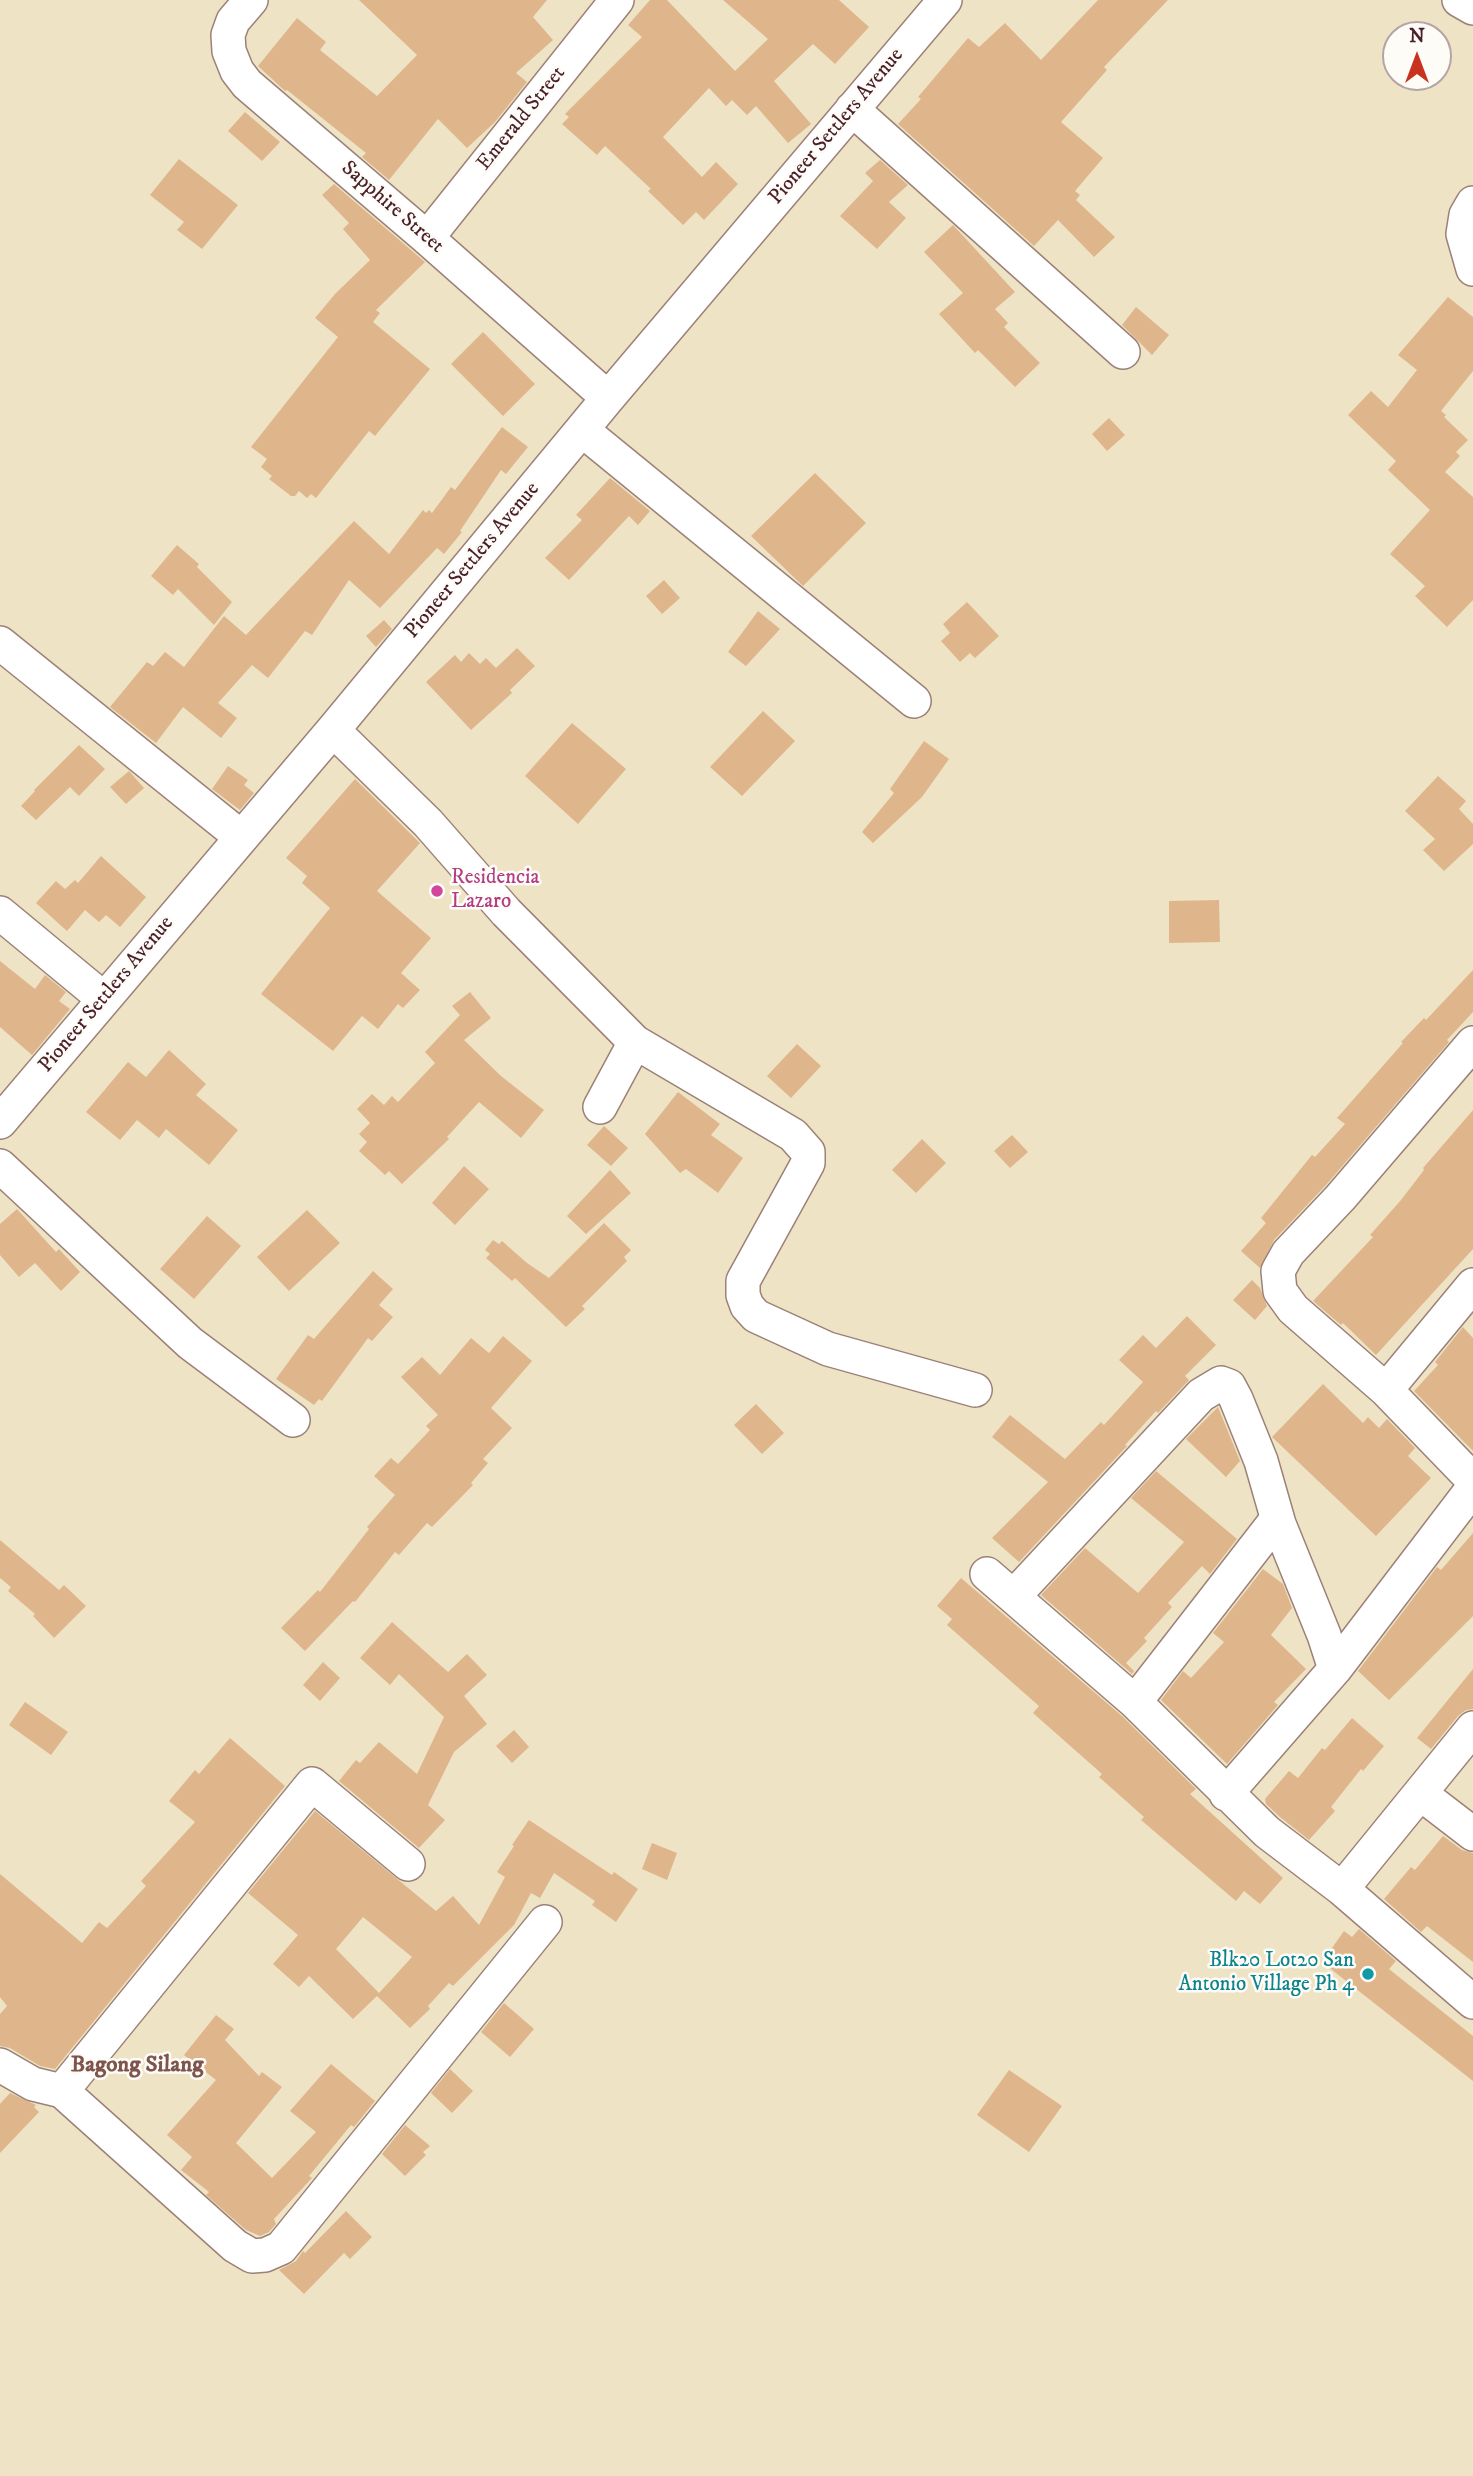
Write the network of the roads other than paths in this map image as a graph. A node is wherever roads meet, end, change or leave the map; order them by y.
1 (251, 0) edge
2 (617, 0) edge
3 (945, 0) edge
4 (1459, 0) edge
5 (1473, 8) edge
6 (852, 109) junction
7 (1473, 203) edge
8 (427, 238) junction
9 (1473, 269) edge
10 (1123, 352) dead end
11 (608, 398) junction
12 (582, 430) junction
13 (0, 643) edge
14 (914, 701) dead end
15 (333, 730) junction
16 (241, 837) junction
17 (0, 913) edge
18 (104, 999) junction
19 (635, 1042) junction
20 (1473, 1043) edge
21 (600, 1107) dead end
22 (0, 1122) edge
23 (0, 1166) edge
24 (1473, 1284) edge
25 (975, 1390) dead end
26 (1386, 1390) junction
27 (293, 1420) dead end
28 (1473, 1480) edge
29 (1473, 1488) edge
30 (1277, 1519) junction
31 (987, 1574) dead end
32 (1014, 1596) junction
33 (1335, 1669) junction
34 (1135, 1702) junction
35 (1473, 1728) edge
36 (1226, 1794) junction
37 (1421, 1794) junction
38 (1473, 1834) edge
39 (408, 1864) dead end
40 (1342, 1889) junction
41 (545, 1922) dead end
42 (1473, 2002) edge
43 (0, 2065) edge
44 (62, 2091) junction

1 - 8 street, Sapphire Street
2 - 8 street, Emerald Street
3 - 6 street, Pioneer Settlers Avenue
4 - 5 street
6 - 10 street
6 - 11 street, Pioneer Settlers Avenue
7 - 9 street
8 - 11 street, Sapphire Street
11 - 12 street, Pioneer Settlers Avenue
12 - 14 street
12 - 15 street, Pioneer Settlers Avenue
13 - 16 street
15 - 16 street, Pioneer Settlers Avenue
15 - 19 street
16 - 18 street, Pioneer Settlers Avenue
17 - 18 street
18 - 22 street, Pioneer Settlers Avenue
19 - 21 street
19 - 25 street
20 - 26 street
23 - 27 street
24 - 26 street
26 - 28 street
29 - 33 street
30 - 32 street
30 - 33 street
30 - 34 street
31 - 32 street
32 - 34 street
33 - 36 street
34 - 36 street
35 - 37 street
36 - 40 street
37 - 38 street
37 - 40 street
39 - 44 street
40 - 42 street
41 - 44 street
43 - 44 street

